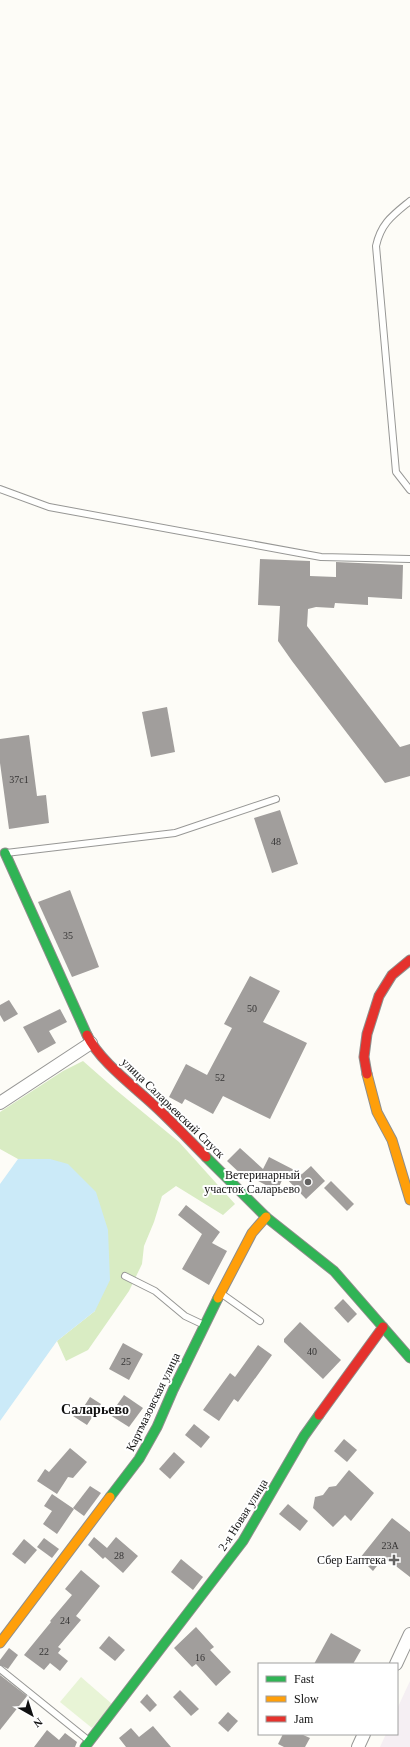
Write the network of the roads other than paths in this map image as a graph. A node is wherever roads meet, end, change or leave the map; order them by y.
1 (410, 202) edge
2 (0, 489) edge
3 (410, 490) edge
4 (410, 559) edge
5 (276, 799) dead end
6 (2, 853) edge
7 (410, 960) edge
8 (91, 1043) junction
9 (0, 1104) edge
10 (410, 1200) edge
11 (266, 1217) junction
12 (124, 1276) dead end
13 (220, 1294) junction
14 (260, 1321) dead end
15 (204, 1325) junction
16 (383, 1327) junction
17 (410, 1358) edge
18 (410, 1634) edge
19 (0, 1643) edge
20 (396, 1663) edge
21 (0, 1669) edge
22 (364, 1735) edge
23 (88, 1744) edge
24 (358, 1747) edge

1 - 3 lane
2 - 4 lane
5 - 6 lane
6 - 8 street, улица Саларьевский Спуск
7 - 10 street
8 - 9 street
8 - 11 street, улица Саларьевский Спуск
11 - 13 street, Картмазовская улица
11 - 16 street, улица Саларьевский Спуск
12 - 15 lane
13 - 14 lane
13 - 15 street, Картмазовская улица
15 - 19 street, Картмазовская улица
16 - 17 street, улица Саларьевский Спуск
16 - 23 street, 2-я Новая улица
18 - 20 street
21 - 23 lane
22 - 24 street

